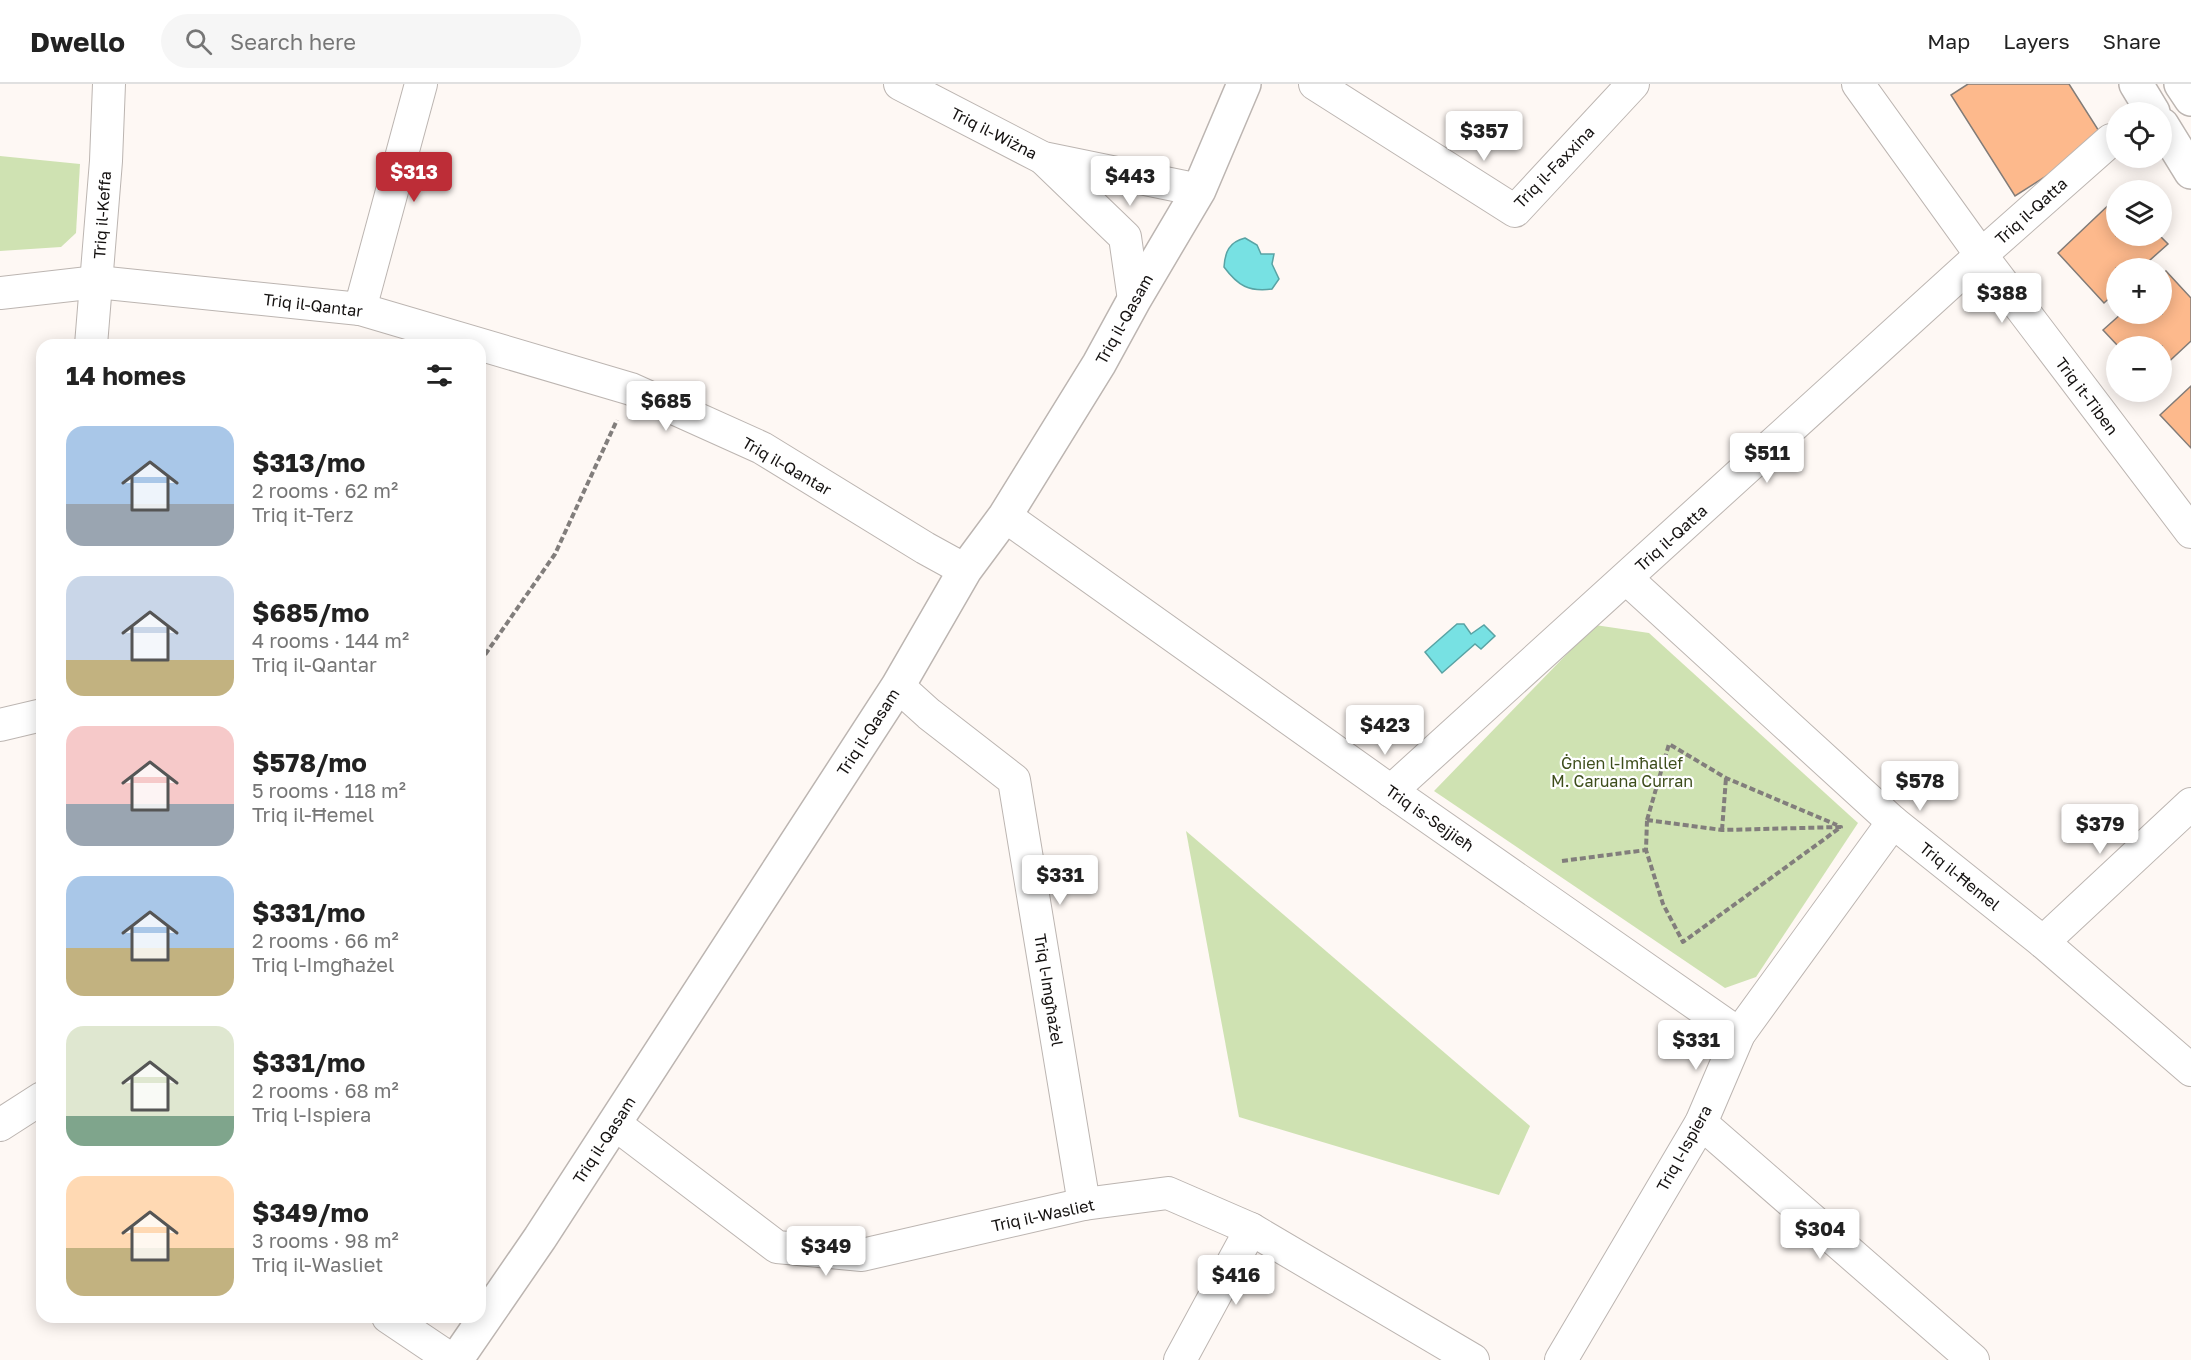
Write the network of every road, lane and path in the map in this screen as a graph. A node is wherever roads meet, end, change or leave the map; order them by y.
1 (109, 84) edge
2 (421, 84) edge
3 (900, 84) edge
4 (1244, 84) edge
5 (1315, 84) edge
6 (1633, 84) edge
7 (1858, 84) edge
8 (2136, 84) edge
9 (2181, 84) edge
10 (2191, 99) edge
11 (2148, 102) edge
12 (2172, 141) edge
13 (2106, 144) edge
14 (1043, 158) junction
15 (2191, 172) edge
16 (1199, 190) junction
17 (1981, 255) junction
18 (97, 282) junction
19 (0, 293) edge
20 (1134, 300) junction
21 (360, 309) junction
22 (92, 339) edge
23 (462, 339) edge
24 (486, 346) edge
25 (631, 389) junction
26 (1005, 516) junction
27 (2191, 532) edge
28 (965, 570) junction
29 (1627, 579) junction
30 (486, 653) edge
31 (898, 686) junction
32 (36, 716) edge
33 (0, 725) edge
34 (1726, 778) junction
35 (1391, 791) junction
36 (2191, 804) edge
37 (1647, 820) junction
38 (1893, 822) junction
39 (1841, 827) junction
40 (1722, 830) junction
41 (1646, 850) junction
42 (1562, 861) dead end
43 (2043, 942) junction
44 (1739, 1034) junction
45 (2191, 1070) edge
46 (36, 1102) edge
47 (1701, 1123) junction
48 (615, 1124) junction
49 (0, 1125) edge
50 (1084, 1204) junction
51 (1251, 1229) junction
52 (486, 1315) edge
53 (397, 1323) edge
54 (480, 1323) edge
55 (454, 1360) edge
56 (1180, 1360) edge
57 (1473, 1360) edge
58 (1561, 1360) edge
59 (1973, 1360) edge

1 - 18 street, Triq il-Keffa
2 - 21 street
3 - 14 street, Triq il-Wiżna
4 - 16 main road, Triq il-Qasam
5 - 6 street, Triq il-Faxxina
7 - 17 street, Triq it-Tiben
8 - 11 main road
9 - 10 main road
12 - 15 main road
13 - 17 street, Triq il-Qatta
14 - 16 street, Triq il-Wiżna
14 - 20 street
16 - 20 main road, Triq il-Qasam
17 - 27 street, Triq it-Tiben
17 - 29 street, Triq il-Qatta
18 - 19 street, Triq il-Qantar
18 - 21 street, Triq il-Qantar
18 - 22 street, Triq il-Keffa
20 - 26 main road, Triq il-Qasam
21 - 23 street, Triq il-Qantar
24 - 25 street, Triq il-Qantar
25 - 28 street, Triq il-Qantar
25 - 30 path
26 - 28 main road, Triq il-Qasam
26 - 35 street, Triq is-Sejjieħ
28 - 31 main road, Triq il-Qasam
29 - 35 street, Triq il-Qatta
29 - 38 street, Triq il-Ħemel
31 - 48 main road, Triq il-Qasam
31 - 50 street, Triq l-Imgħażel
32 - 33 street
34 - 37 path
34 - 39 path
34 - 40 path
35 - 44 street, Triq is-Sejjieħ
36 - 43 street
37 - 40 path
37 - 41 path
38 - 43 street, Triq il-Ħemel
38 - 44 street, Triq l-Ispiera
39 - 40 path
39 - 41 path
41 - 42 path
43 - 45 street, Triq il-Ħemel
44 - 47 street, Triq l-Ispiera
46 - 49 street
47 - 58 street, Triq l-Ispiera
47 - 59 street
48 - 50 street, Triq il-Wasliet
48 - 52 main road, Triq il-Qasam
50 - 51 street, Triq il-Wasliet
51 - 56 street
51 - 57 street, Triq il-Wasliet
53 - 55 street
54 - 55 main road, Triq il-Qasam

